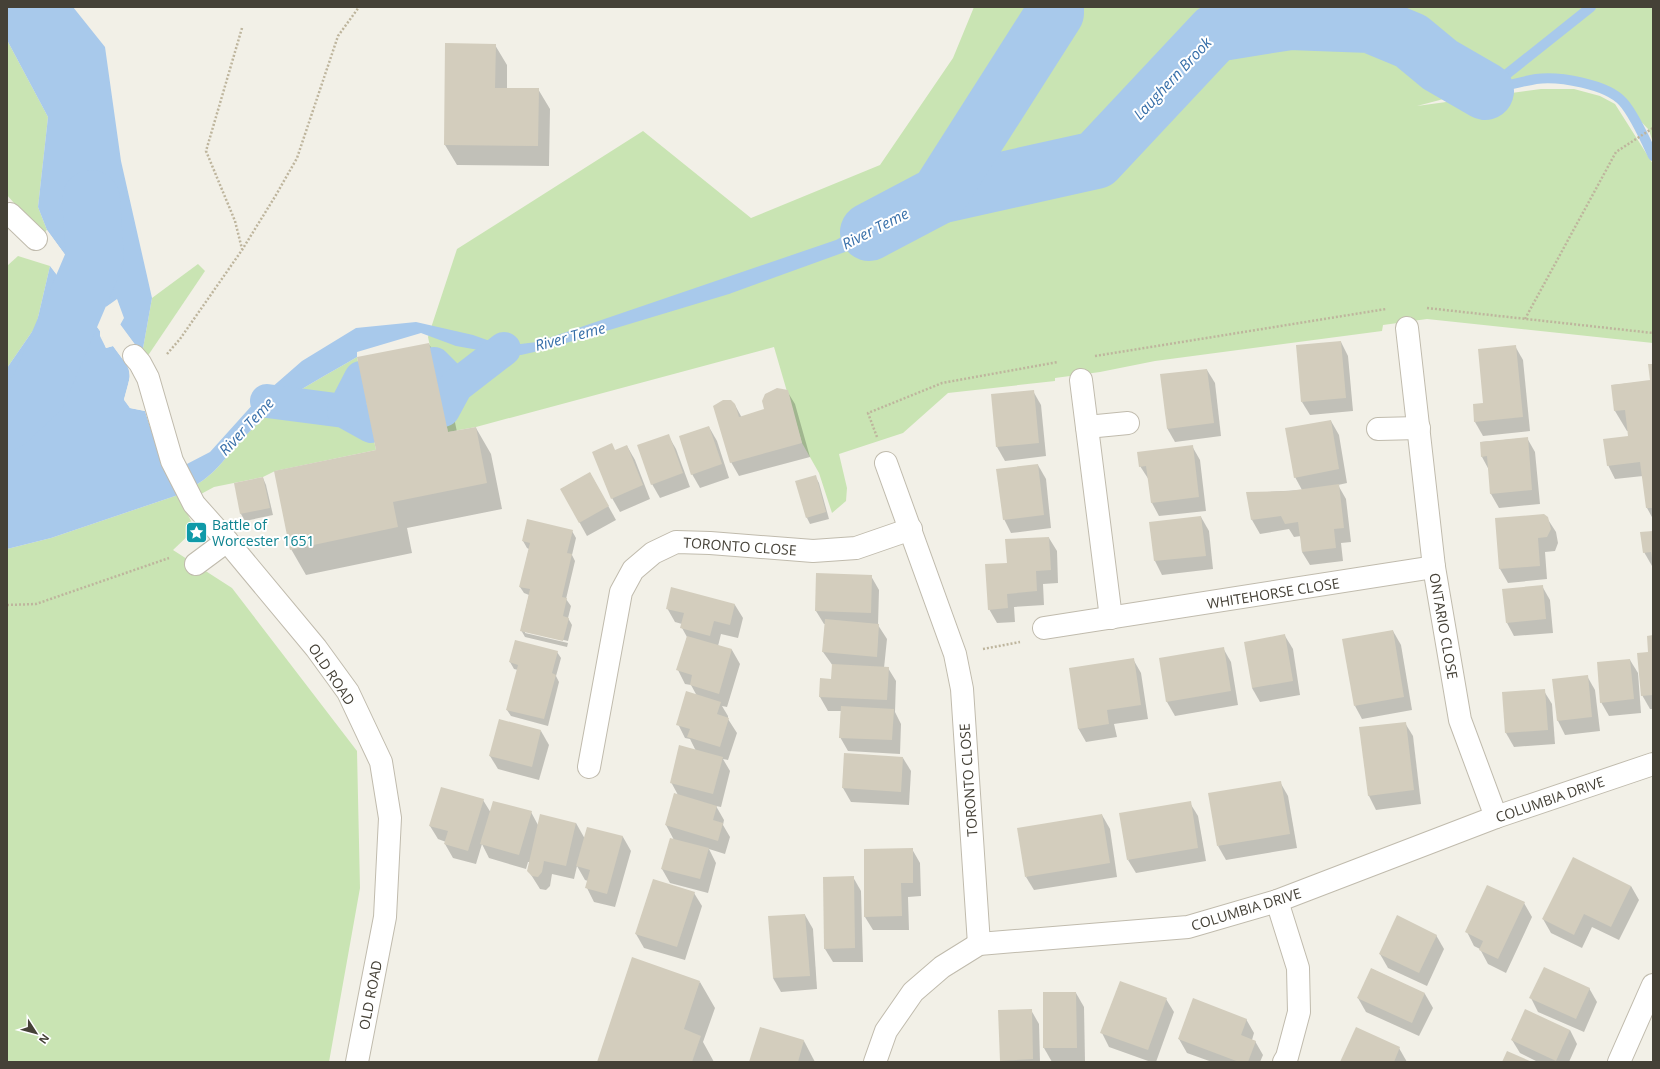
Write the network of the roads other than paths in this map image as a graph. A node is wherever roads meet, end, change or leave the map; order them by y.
1 (10, 214) dead end
2 (36, 239) dead end
3 (1407, 328) dead end
4 (134, 356) dead end
5 (1081, 380) dead end
6 (1128, 423) dead end
7 (1086, 427) junction
8 (1419, 428) junction
9 (1378, 429) dead end
10 (886, 463) road end
11 (911, 528) junction
12 (227, 541) junction
13 (196, 564) dead end
14 (1434, 568) junction
15 (1111, 618) junction
16 (1044, 628) road end
17 (1653, 764) edge
18 (589, 767) dead end
19 (1496, 817) junction
20 (1277, 901) junction
21 (980, 944) junction
22 (1653, 985) edge
23 (357, 1062) edge
24 (875, 1062) edge
25 (1284, 1062) edge
26 (1619, 1062) edge

1 - 2 street
3 - 8 street, ONTARIO CLOSE
4 - 12 street, OLD ROAD
5 - 7 street
6 - 7 street
7 - 15 street
8 - 9 street
8 - 14 street, ONTARIO CLOSE
10 - 11 street, TORONTO CLOSE
11 - 18 street, TORONTO CLOSE
11 - 21 street, TORONTO CLOSE
12 - 13 street
12 - 23 street, OLD ROAD
14 - 15 street, WHITEHORSE CLOSE
14 - 19 street, ONTARIO CLOSE
15 - 16 street, WHITEHORSE CLOSE
17 - 19 street, COLUMBIA DRIVE
19 - 20 street, COLUMBIA DRIVE
20 - 21 street, COLUMBIA DRIVE
20 - 25 street
21 - 24 street, COLUMBIA DRIVE
22 - 26 street

